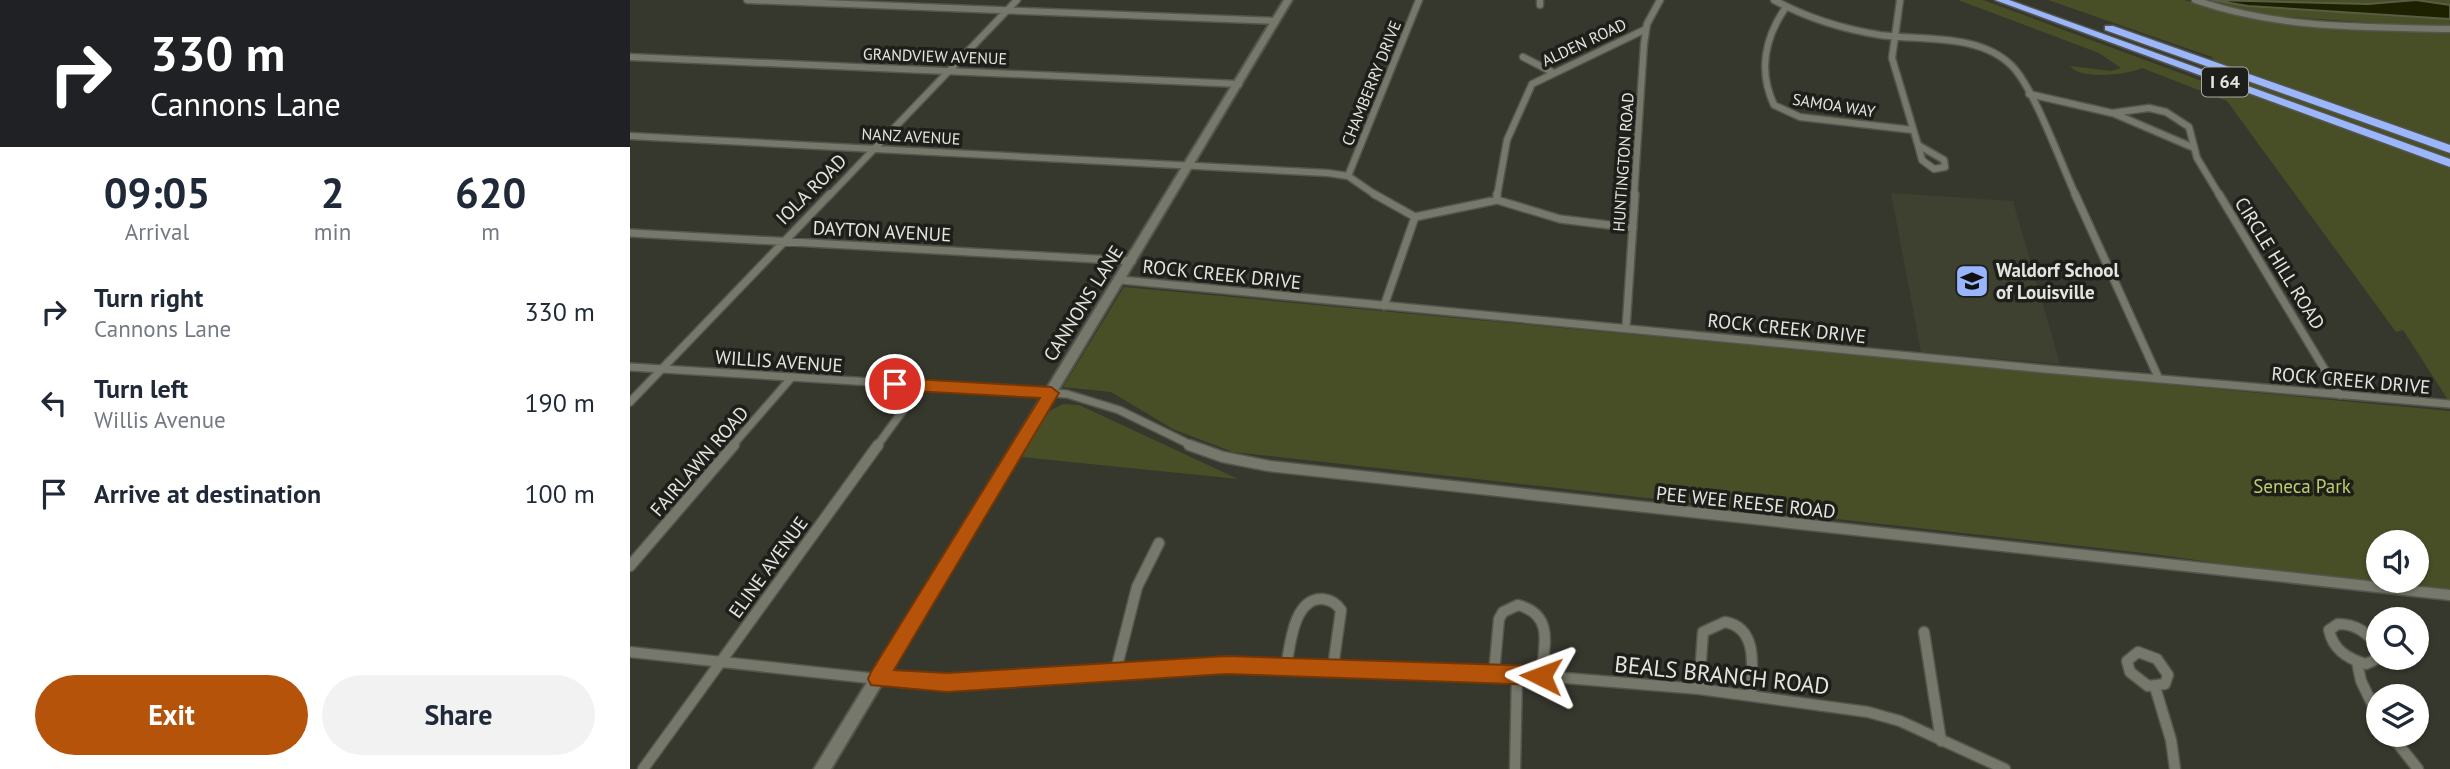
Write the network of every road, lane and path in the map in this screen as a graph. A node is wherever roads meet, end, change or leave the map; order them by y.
1 (747, 0) edge
2 (1017, 0) edge
3 (1289, 0) edge
4 (1419, 0) edge
5 (1660, 0) edge
6 (1774, 0) edge
7 (1899, 0) edge
8 (2000, 0) edge
9 (2029, 0) edge
10 (2195, 0) edge
11 (1787, 7) junction
12 (1006, 11) junction
13 (1276, 21) junction
14 (1646, 29) junction
15 (2450, 29) edge
16 (1893, 37) junction
17 (630, 57) edge
18 (1523, 57) dead end
19 (949, 71) junction
20 (1552, 72) junction
21 (1239, 84) junction
22 (2029, 94) junction
23 (2112, 113) junction
24 (1913, 130) junction
25 (630, 136) edge
26 (1917, 145) junction
27 (2192, 147) junction
28 (874, 148) junction
29 (2450, 149) edge
30 (2450, 163) edge
31 (1192, 164) junction
32 (1348, 176) junction
33 (1497, 200) junction
34 (1415, 217) junction
35 (1633, 228) junction
36 (630, 233) edge
37 (782, 242) junction
38 (1132, 261) junction
39 (1121, 280) junction
40 (1384, 306) junction
41 (1626, 328) junction
42 (630, 367) edge
43 (662, 369) junction
44 (792, 377) junction
45 (2159, 379) junction
46 (921, 386) junction
47 (1051, 393) junction
48 (2340, 395) junction
49 (630, 402) edge
50 (2450, 404) edge
51 (1159, 542) dead end
52 (630, 566) edge
53 (2450, 596) edge
54 (1924, 632) dead end
55 (2366, 635) edge
56 (630, 652) edge
57 (721, 662) junction
58 (2357, 662) junction
59 (2366, 663) edge
60 (1286, 667) junction
61 (1333, 667) junction
62 (1116, 670) junction
63 (1494, 673) junction
64 (1517, 674) junction
65 (1541, 676) junction
66 (878, 679) junction
67 (2155, 687) dead end
68 (1699, 690) junction
69 (2366, 691) edge
70 (1751, 695) junction
71 (1941, 741) junction
72 (2401, 747) edge
73 (643, 769) edge
74 (822, 769) edge
75 (1514, 769) edge
76 (2005, 769) edge
77 (2175, 769) edge
78 (2418, 769) edge

1 - 12 street
2 - 12 street, IOLA ROAD
3 - 13 main road, CANNONS LANE
4 - 32 street, CHAMBERRY DRIVE
5 - 14 street, HUNTINGTON ROAD
6 - 11 street
7 - 16 street
8 - 30 highway, I 64
9 - 29 highway, I 64
10 - 15 street
11 - 16 street
11 - 24 street, SAMOA WAY
12 - 13 street
12 - 19 street, IOLA ROAD
13 - 21 main road, CANNONS LANE
14 - 20 street, ALDEN ROAD
14 - 35 street, HUNTINGTON ROAD
16 - 22 street
16 - 24 street
17 - 19 street, GRANDVIEW AVENUE
18 - 20 street
19 - 21 street, GRANDVIEW AVENUE
19 - 28 street, IOLA ROAD
20 - 33 street, ALDEN ROAD
21 - 31 main road, CANNONS LANE
22 - 23 street, CIRCLE HILL ROAD
22 - 45 street
23 - 27 street, CIRCLE HILL ROAD
23 - 27 street, CIRCLE HILL ROAD
24 - 26 street
25 - 28 street, NANZ AVENUE
26 - 26 street
27 - 48 street, CIRCLE HILL ROAD
28 - 31 street, NANZ AVENUE
28 - 37 street, IOLA ROAD
31 - 32 street, NANZ AVENUE
31 - 38 main road, CANNONS LANE
32 - 34 street
33 - 34 street
33 - 35 street
34 - 40 street
35 - 41 street, HUNTINGTON ROAD
36 - 37 street, DAYTON AVENUE
37 - 38 street, DAYTON AVENUE
37 - 43 street, IOLA ROAD
38 - 39 main road, CANNONS LANE
39 - 40 street, ROCK CREEK DRIVE
39 - 47 main road, CANNONS LANE
40 - 41 street, ROCK CREEK DRIVE
41 - 45 street, ROCK CREEK DRIVE
42 - 43 street, WILLIS AVENUE
43 - 44 street, WILLIS AVENUE
43 - 49 street, IOLA ROAD
44 - 46 street, WILLIS AVENUE
44 - 52 street, FAIRLAWN ROAD
45 - 48 street, ROCK CREEK DRIVE
46 - 47 street, WILLIS AVENUE
46 - 57 street, ELINE AVENUE
47 - 53 street, PEE WEE REESE ROAD
47 - 66 main road, CANNONS LANE
48 - 50 street, ROCK CREEK DRIVE
51 - 62 street
54 - 71 street
55 - 58 street
56 - 57 street, BEALS BRANCH ROAD
57 - 66 street, BEALS BRANCH ROAD
57 - 73 street, ELINE AVENUE
58 - 59 street
58 - 69 street
60 - 61 street, BEALS BRANCH ROAD
60 - 61 street
60 - 62 street, BEALS BRANCH ROAD
61 - 63 street, BEALS BRANCH ROAD
62 - 66 street, BEALS BRANCH ROAD
63 - 64 street, BEALS BRANCH ROAD
63 - 65 street
64 - 65 street, BEALS BRANCH ROAD
64 - 75 street
65 - 68 street, BEALS BRANCH ROAD
66 - 74 main road, CANNONS LANE
67 - 77 street
68 - 70 street, BEALS BRANCH ROAD
68 - 70 street
70 - 71 street, BEALS BRANCH ROAD
71 - 76 street, BEALS BRANCH ROAD
72 - 78 street

